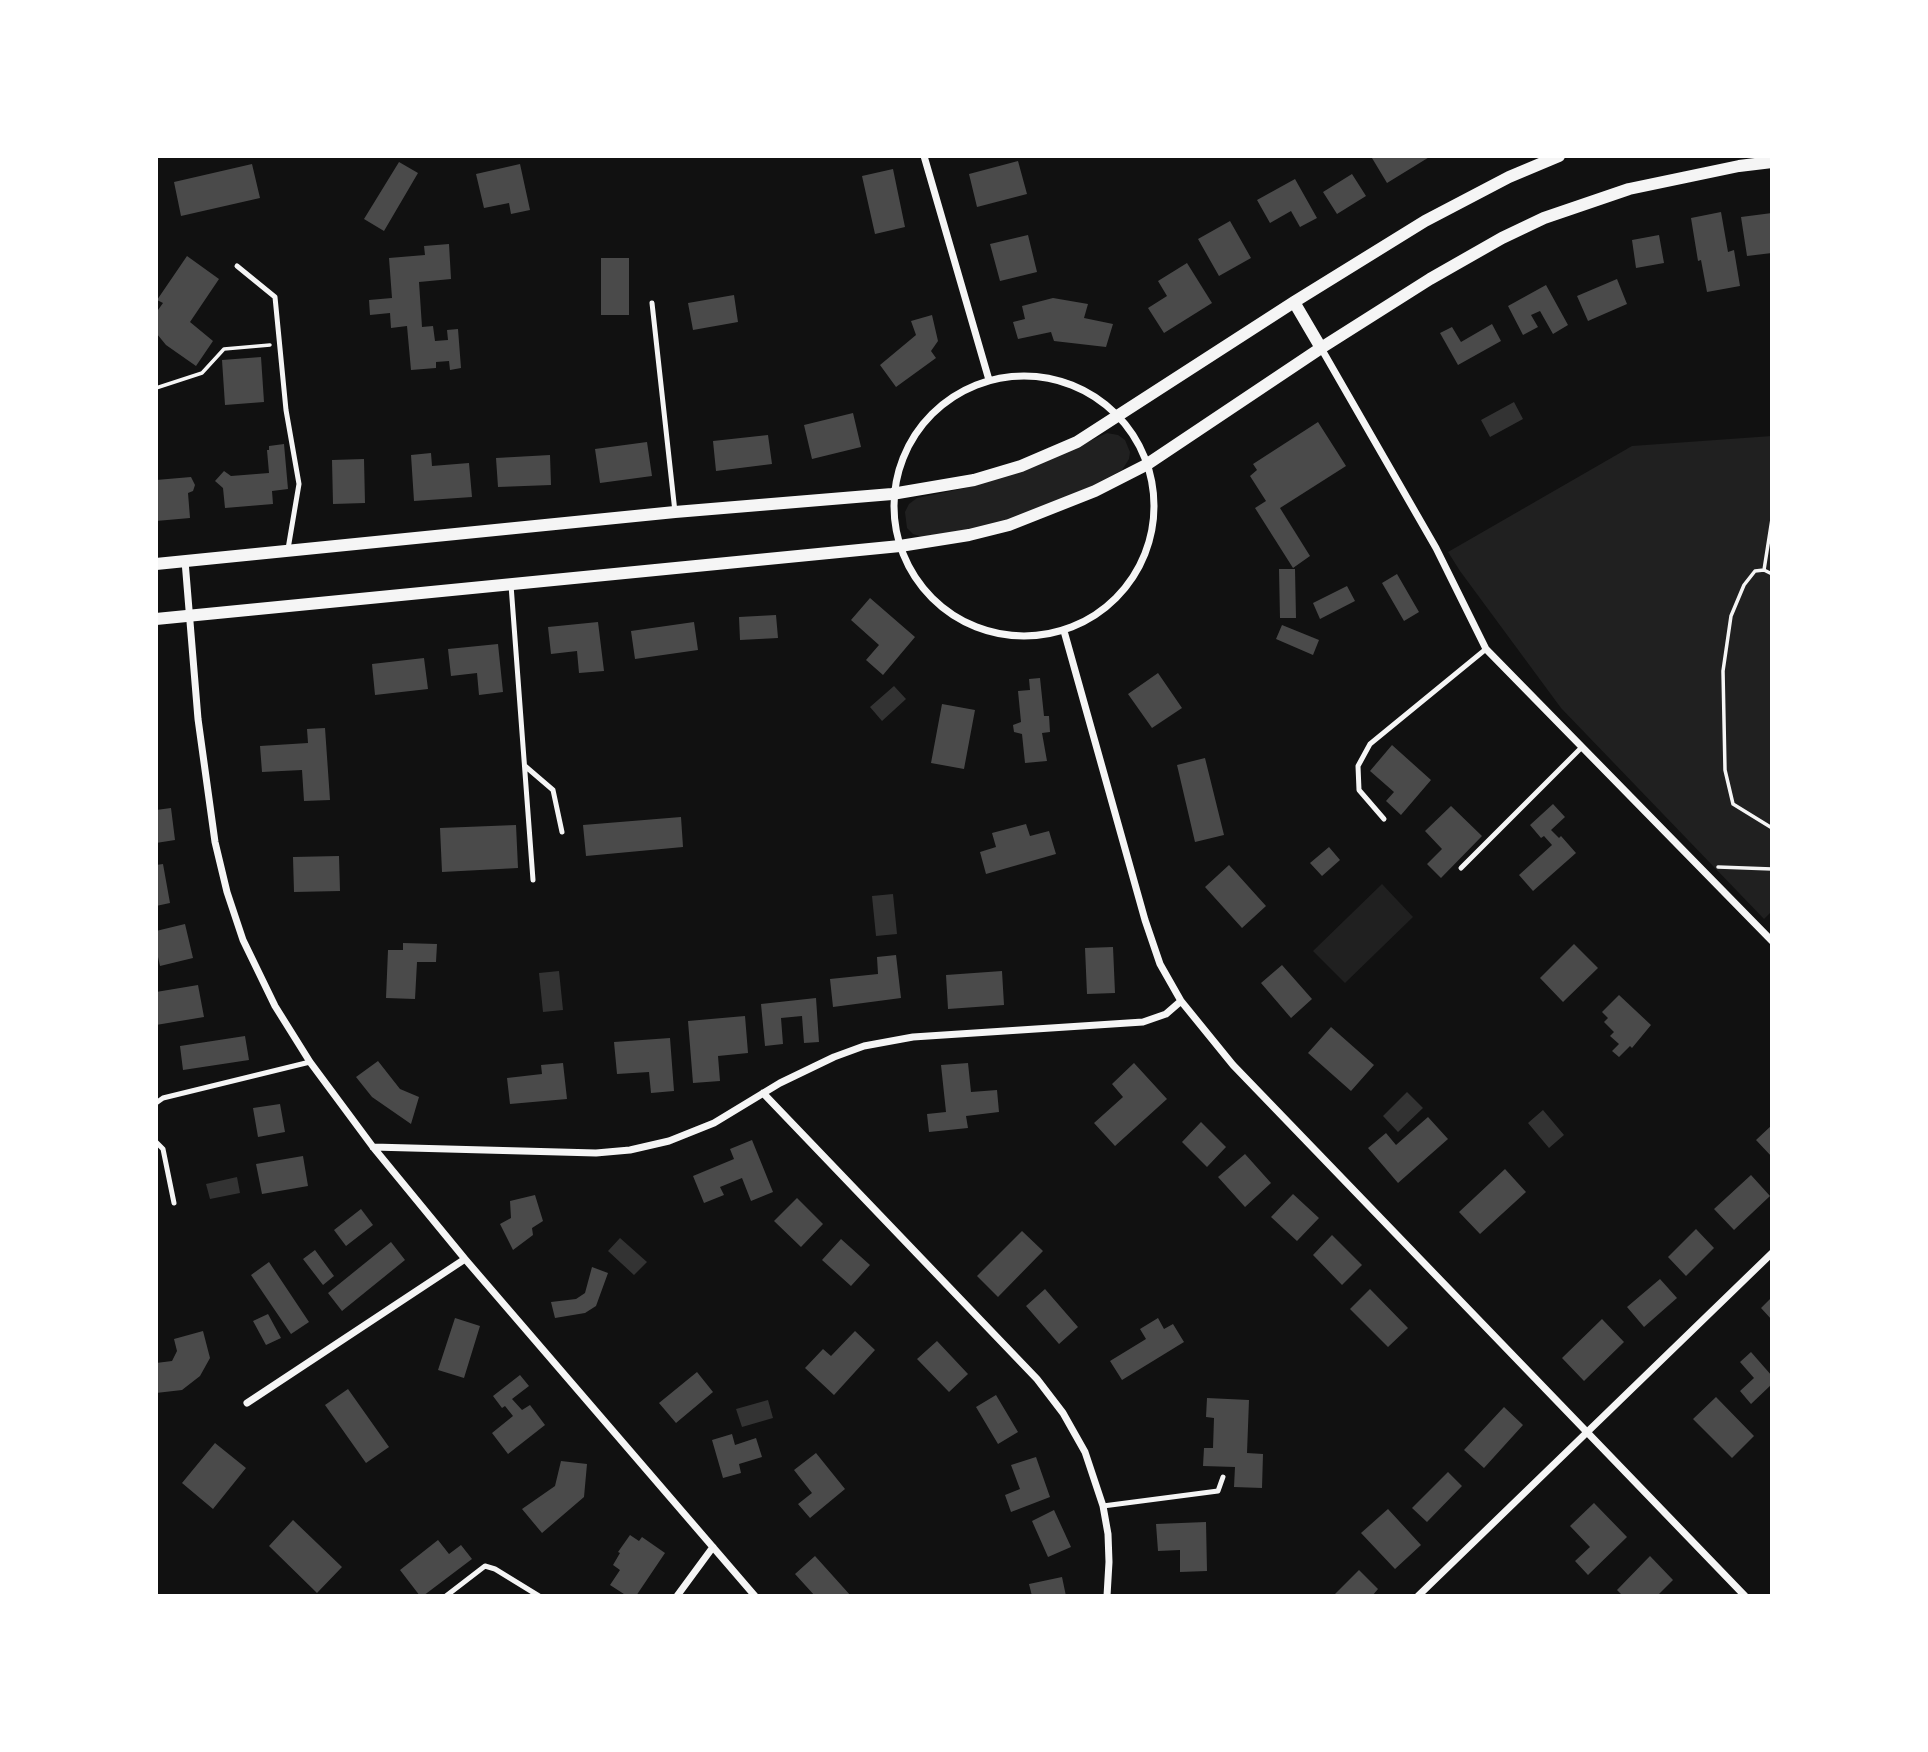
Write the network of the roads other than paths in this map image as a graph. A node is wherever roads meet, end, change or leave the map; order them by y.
1 (924, 156) edge
2 (1559, 156) edge
3 (1772, 162) edge
4 (237, 265) dead end
5 (1294, 302) junction
6 (652, 303) dead end
7 (1321, 348) junction
8 (989, 380) junction
9 (1118, 417) junction
10 (1146, 465) junction
11 (892, 494) junction
12 (675, 512) junction
13 (900, 546) junction
14 (288, 552) junction
15 (185, 561) junction
16 (156, 564) edge
17 (511, 586) junction
18 (191, 616) junction
19 (156, 619) edge
20 (1064, 631) junction
21 (1486, 649) junction
22 (1581, 748) junction
23 (525, 766) junction
24 (1384, 819) dead end
25 (562, 832) dead end
26 (1461, 868) dead end
27 (533, 880) dead end
28 (1772, 941) edge
29 (1181, 1001) junction
30 (310, 1062) junction
31 (763, 1093) junction
32 (156, 1103) edge
33 (156, 1142) edge
34 (373, 1147) junction
35 (174, 1203) dead end
36 (1772, 1253) edge
37 (465, 1259) junction
38 (247, 1404) dead end
39 (1588, 1433) junction
40 (1223, 1477) dead end
41 (1103, 1506) junction
42 (713, 1547) junction
43 (446, 1596) edge
44 (538, 1596) edge
45 (677, 1596) edge
46 (755, 1596) edge
47 (1107, 1596) edge
48 (1418, 1596) edge
49 (1745, 1596) edge

1 - 8 street
2 - 5 street
3 - 7 street
4 - 14 lane
5 - 7 street
5 - 9 street
6 - 12 lane
7 - 10 street
7 - 21 street
8 - 9 street
8 - 11 street
9 - 10 street
9 - 11 street
10 - 13 street
10 - 20 street
11 - 12 street
11 - 13 street
12 - 14 street
13 - 17 street
13 - 20 street
14 - 15 street
15 - 16 street
15 - 18 street
17 - 18 street
17 - 23 lane
18 - 19 street
18 - 30 street
20 - 29 street
21 - 22 street
21 - 24 lane
22 - 26 lane
22 - 28 street
23 - 25 lane
23 - 27 lane
29 - 31 street
29 - 39 street
30 - 32 lane
30 - 34 street
31 - 34 street
31 - 41 street
33 - 35 lane
34 - 37 street
36 - 39 street
37 - 38 street
37 - 42 street
39 - 48 street
39 - 49 street
40 - 41 lane
41 - 47 street
42 - 45 street
42 - 46 street
43 - 44 lane

